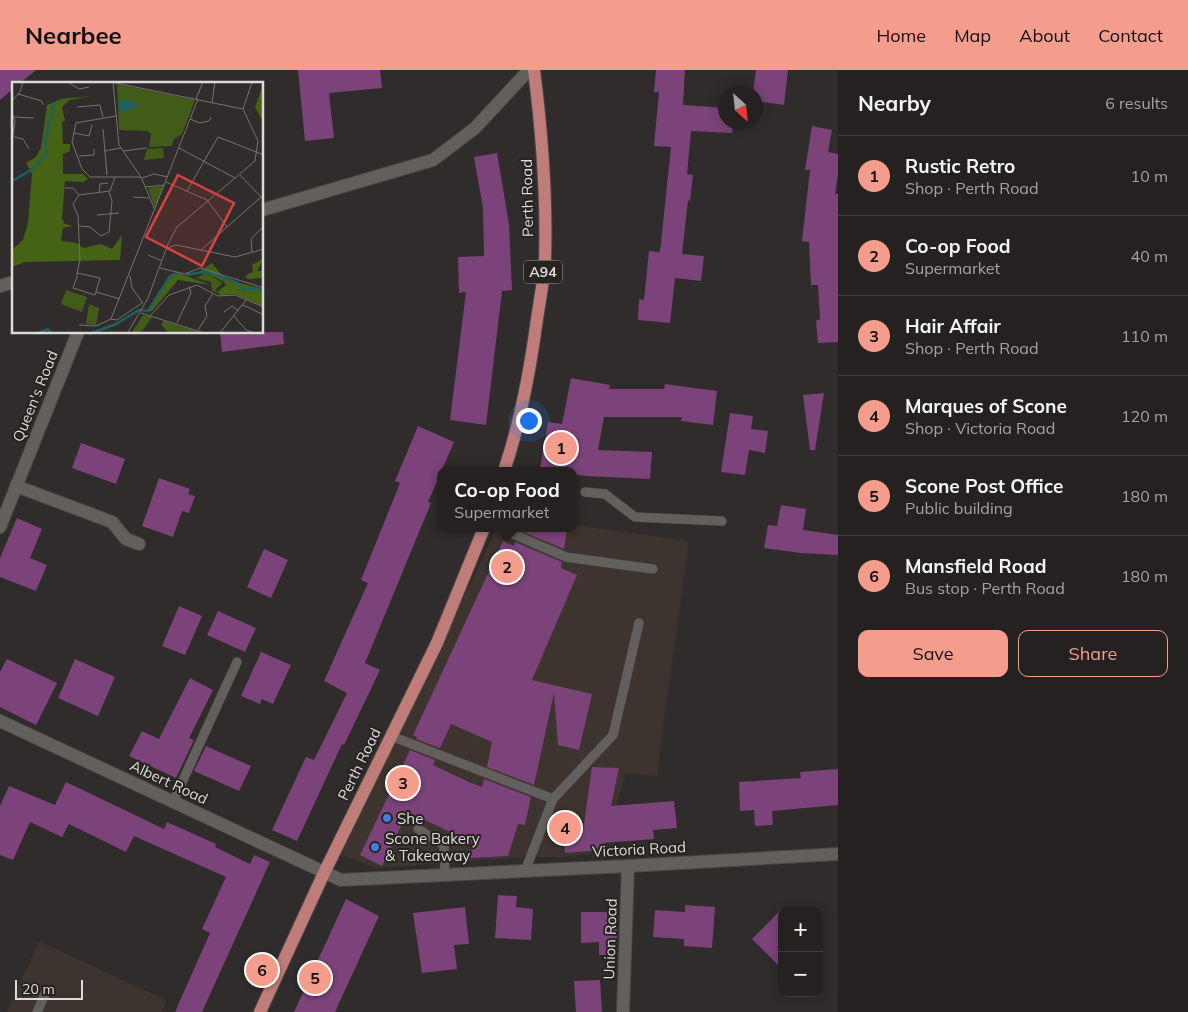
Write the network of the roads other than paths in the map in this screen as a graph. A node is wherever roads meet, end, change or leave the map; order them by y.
1 (529, 70) edge
2 (534, 70) edge
3 (264, 209) edge
4 (77, 334) edge
5 (505, 467) edge
6 (16, 486) junction
7 (585, 492) dead end
8 (722, 521) dead end
9 (0, 527) edge
10 (482, 532) edge
11 (508, 532) edge
12 (139, 544) dead end
13 (653, 569) dead end
14 (639, 623) dead end
15 (237, 662) dead end
16 (0, 721) edge
17 (391, 736) junction
18 (554, 799) junction
19 (173, 802) junction
20 (418, 829) dead end
21 (838, 854) edge
22 (628, 866) junction
23 (526, 871) junction
24 (324, 873) junction
25 (445, 875) junction
26 (45, 994) dead end
27 (37, 1012) edge
28 (260, 1012) edge
29 (623, 1012) edge

1 - 3 street
2 - 5 main road, Perth Road / A94
4 - 6 street, Queen's Road
6 - 9 street, Queen's Road
6 - 12 street
7 - 8 lane
10 - 17 main road, Perth Road
11 - 13 lane
14 - 18 lane
15 - 19 lane
16 - 19 street, Albert Road
17 - 18 lane
17 - 24 main road, Perth Road
18 - 23 lane
19 - 24 street, Albert Road
20 - 25 lane
21 - 22 street, Victoria Road
22 - 23 street, Victoria Road
22 - 29 street, Union Road
23 - 25 street, Victoria Road
24 - 25 street, Victoria Road
24 - 28 main road, Perth Road
26 - 27 lane

